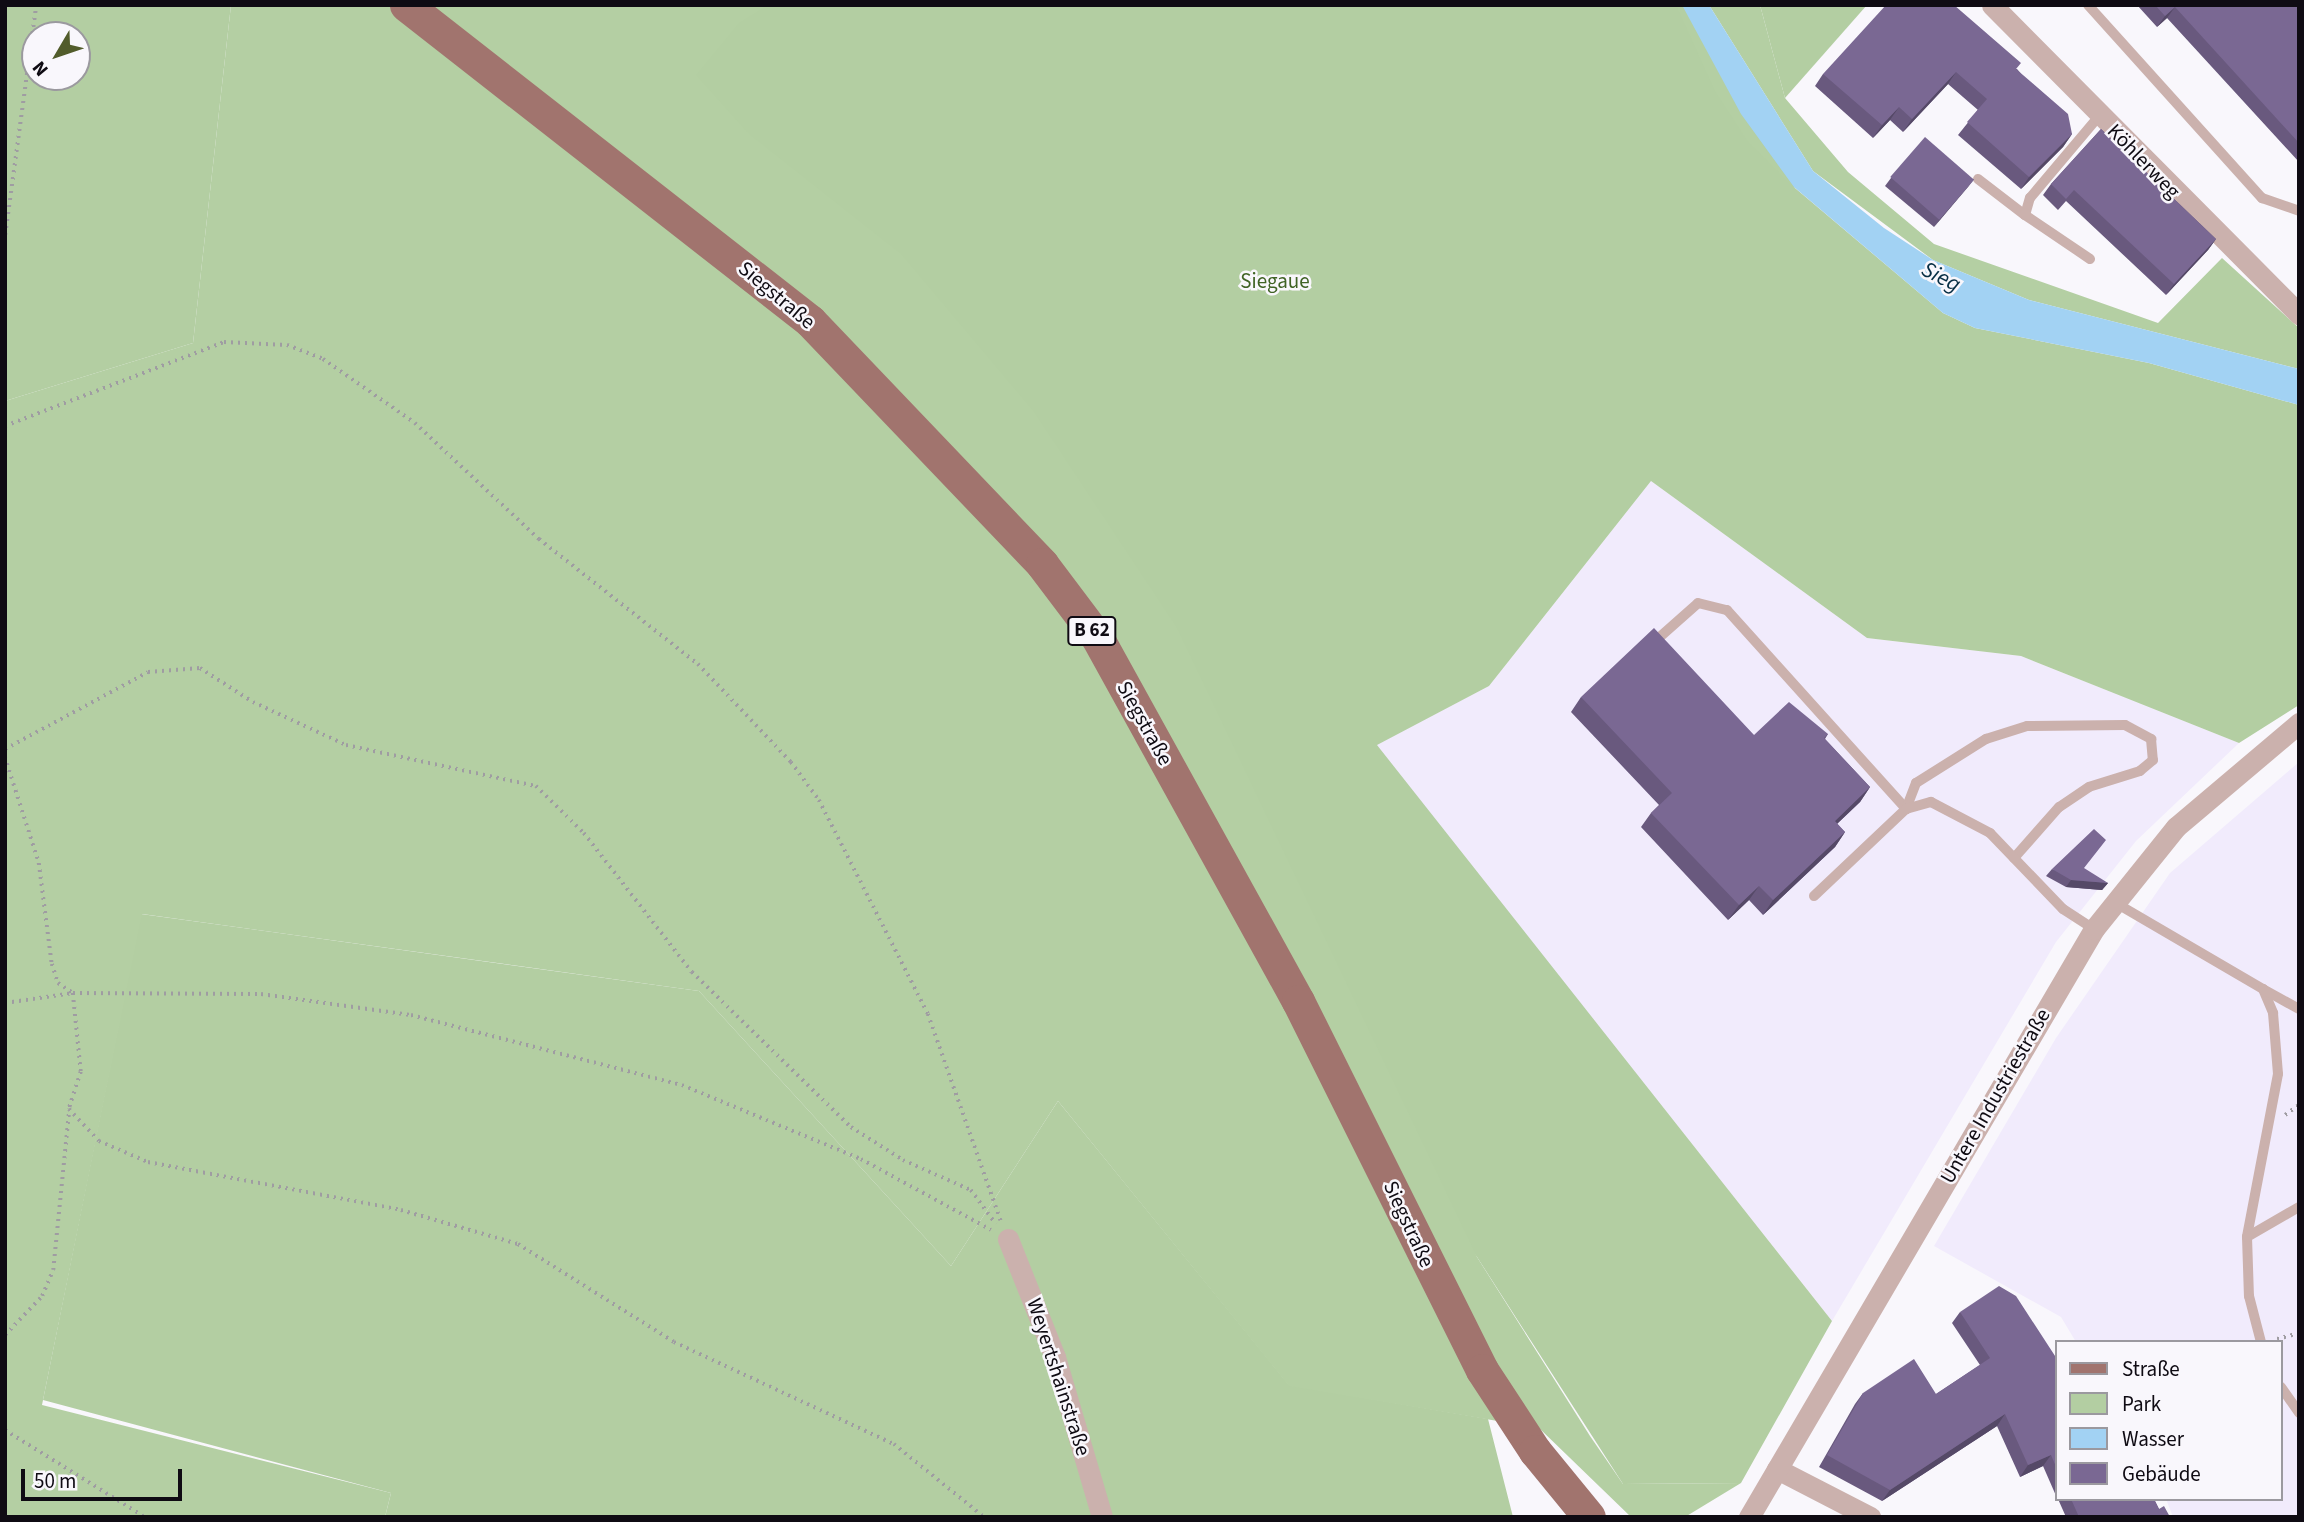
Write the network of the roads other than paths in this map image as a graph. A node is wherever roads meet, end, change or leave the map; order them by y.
1 (406, 5) edge
2 (1992, 5) edge
3 (2088, 5) edge
4 (2100, 115) junction
5 (1978, 179) dead end
6 (2299, 211) edge
7 (2025, 215) junction
8 (2090, 259) dead end
9 (2299, 314) edge
10 (1653, 643) edge
11 (2299, 723) edge
12 (1906, 809) junction
13 (2014, 858) junction
14 (1814, 896) dead end
15 (2113, 902) junction
16 (2094, 929) junction
17 (2263, 989) junction
18 (2299, 1009) edge
19 (2299, 1207) edge
20 (2247, 1237) junction
21 (1008, 1239) road end
22 (2260, 1340) edge
23 (2294, 1399) edge
24 (2299, 1413) edge
25 (1777, 1469) junction
26 (1102, 1517) edge
27 (1589, 1517) edge
28 (1749, 1517) edge
29 (1870, 1517) edge

1 - 27 main road, Siegstraße / B 62
2 - 4 street, Köhlerweg
3 - 6 lane
4 - 7 lane
4 - 9 street, Köhlerweg
5 - 7 lane
7 - 8 lane
10 - 12 lane
11 - 15 street, Untere Industriestraße
12 - 13 lane
12 - 13 lane
12 - 14 lane
13 - 16 lane
15 - 16 street, Untere Industriestraße
15 - 17 lane
16 - 25 street, Untere Industriestraße
17 - 18 lane
17 - 20 lane
19 - 20 lane
20 - 22 lane
21 - 26 street, Weyertshainstraße
23 - 24 lane
25 - 28 street, Untere Industriestraße
25 - 29 street

